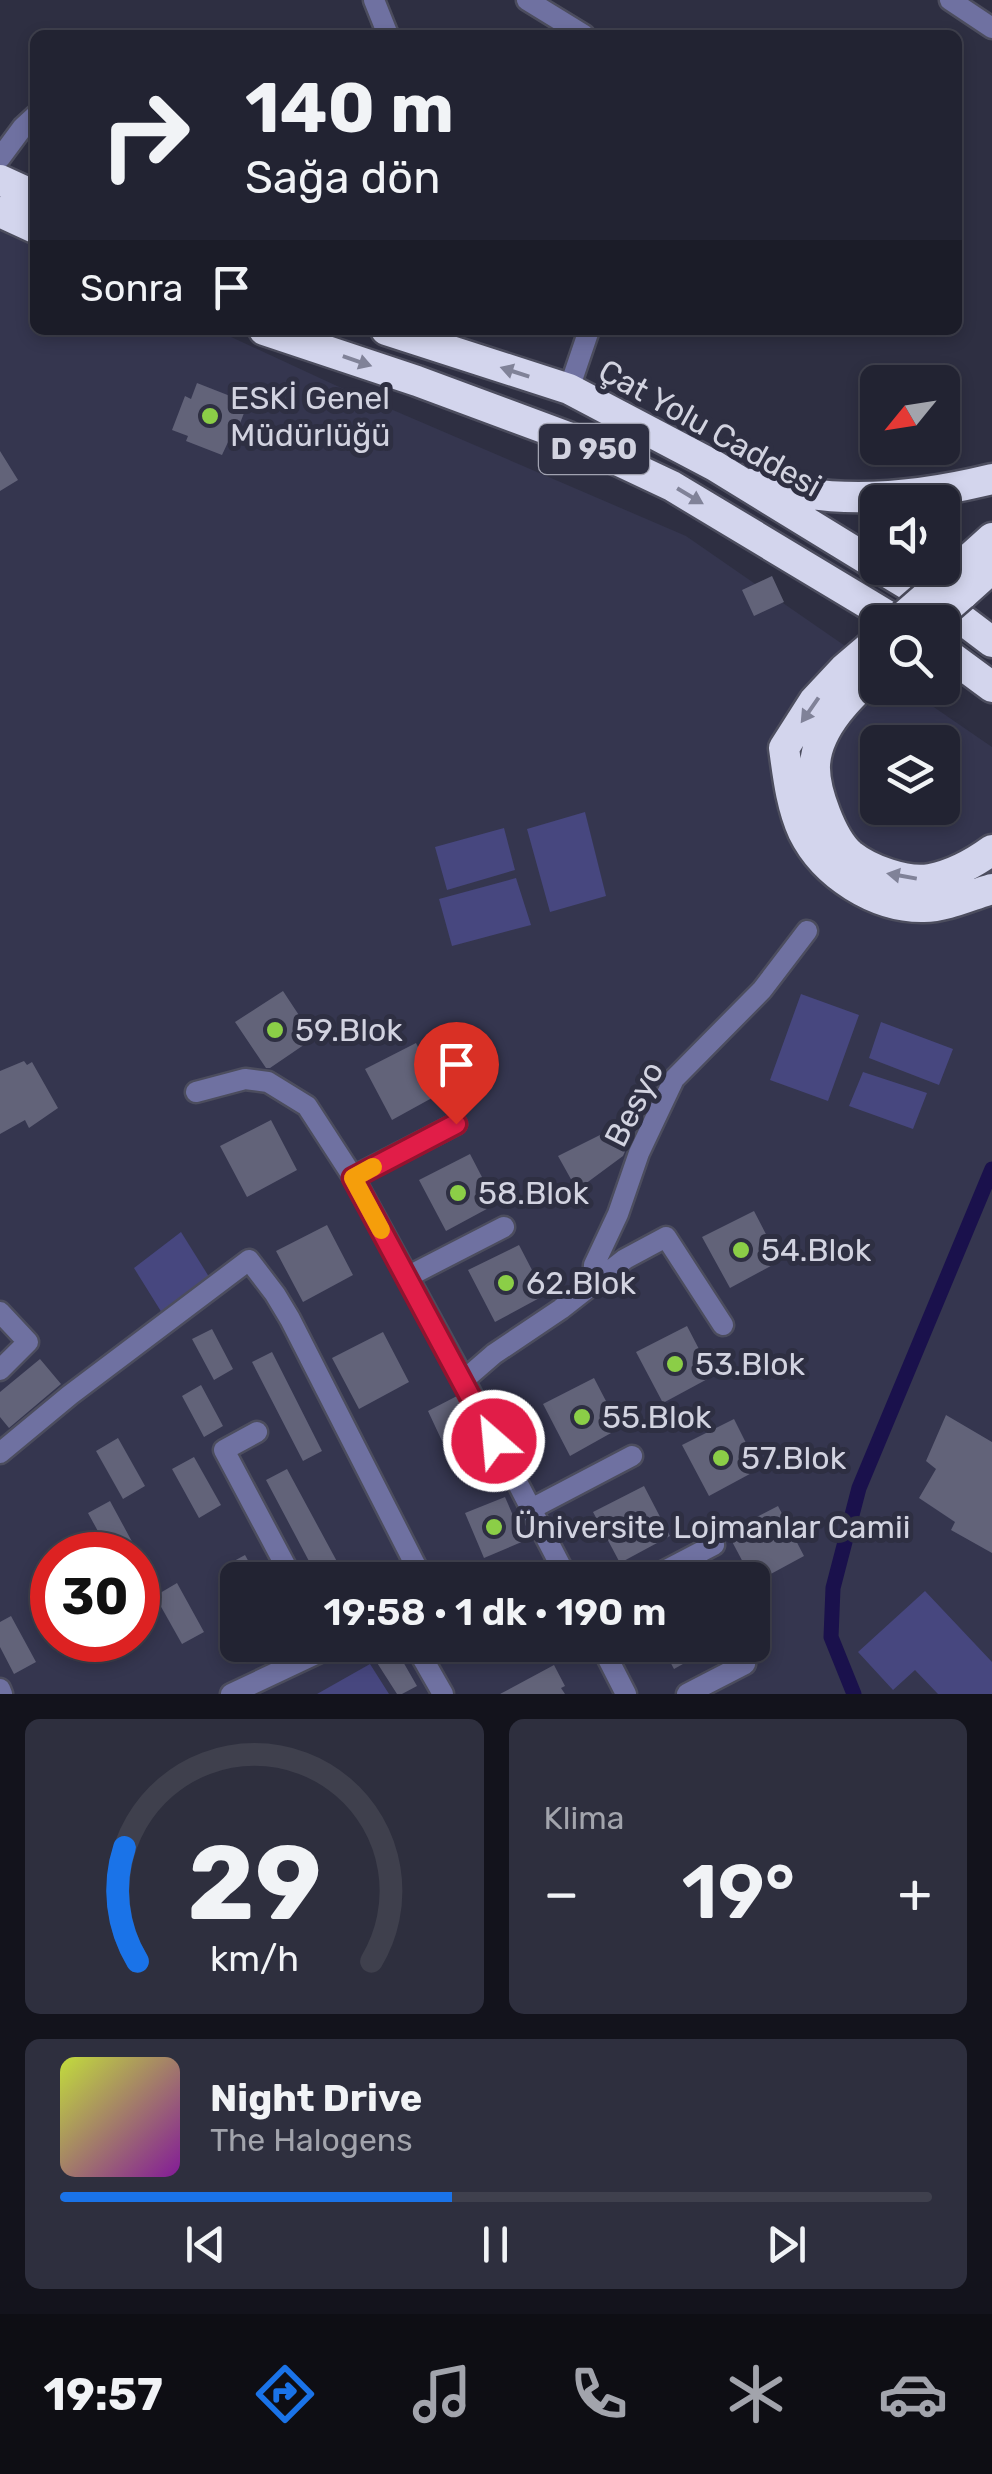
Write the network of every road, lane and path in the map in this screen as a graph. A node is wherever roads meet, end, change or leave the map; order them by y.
1 (374, 0) edge
2 (527, 0) edge
3 (950, 0) edge
4 (992, 28) edge
5 (386, 30) edge
6 (576, 30) edge
7 (30, 121) edge
8 (0, 158) edge
9 (0, 180) edge
10 (30, 194) edge
11 (0, 212) edge
12 (30, 226) edge
13 (279, 335) edge
14 (405, 335) edge
15 (587, 335) edge
16 (570, 389) junction
17 (715, 466) junction
18 (992, 479) edge
19 (992, 538) edge
20 (860, 555) edge
21 (992, 568) edge
22 (960, 581) edge
23 (960, 584) edge
24 (909, 585) edge
25 (957, 585) joint
26 (870, 605) edge
27 (925, 605) edge
28 (943, 605) edge
29 (992, 642) edge
30 (860, 655) edge
31 (960, 663) edge
32 (960, 666) edge
33 (860, 687) edge
34 (992, 687) edge
35 (992, 712) edge
36 (992, 850) edge
37 (992, 889) edge
38 (807, 931) dead end
39 (196, 1092) dead end
40 (456, 1124) dead end
41 (353, 1178) junction
42 (504, 1226) dead end
43 (406, 1276) junction
44 (593, 1284) junction
45 (0, 1312) edge
46 (724, 1325) dead end
47 (0, 1370) edge
48 (464, 1380) junction
49 (257, 1432) dead end
50 (0, 1453) edge
51 (632, 1456) dead end
52 (530, 1509) junction
53 (714, 1545) dead end
54 (283, 1562) edge
55 (414, 1562) edge
56 (559, 1562) edge
57 (681, 1562) edge
58 (298, 1662) edge
59 (425, 1662) edge
60 (610, 1662) edge
61 (745, 1664) dead end
62 (232, 1694) edge
63 (443, 1694) edge
64 (626, 1694) edge
65 (687, 1694) edge

1 - 5 street
2 - 6 street
3 - 4 street
7 - 8 street
9 - 10 highway
11 - 12 highway
13 -> 26 highway, D 950
16 -> 14 highway, Çat Yolu Caddesi / D 950
15 - 16 street
16 - 17 highway, Çat Yolu Caddesi / D 950
17 - 18 highway
17 - 20 highway, Çat Yolu Caddesi / D 950
19 - 22 highway
21 - 23 highway
24 - 29 highway, Çat Yolu Caddesi / D 950
25 - 27 highway, bridge
25 - 28 highway, bridge
30 -> 37 highway
31 - 34 highway
32 - 35 highway
36 -> 33 highway
38 - 44 street, Besyo
39 - 41 street
40 - 41 street
41 - 43 street
42 - 43 street
43 - 48 street
44 - 46 street
44 - 48 street
45 - 47 street
48 - 52 street
49 - 54 street
50 - 55 street
51 - 52 street
52 - 56 street
53 - 57 street
58 - 62 street
59 - 63 street
60 - 64 street
61 - 65 street

